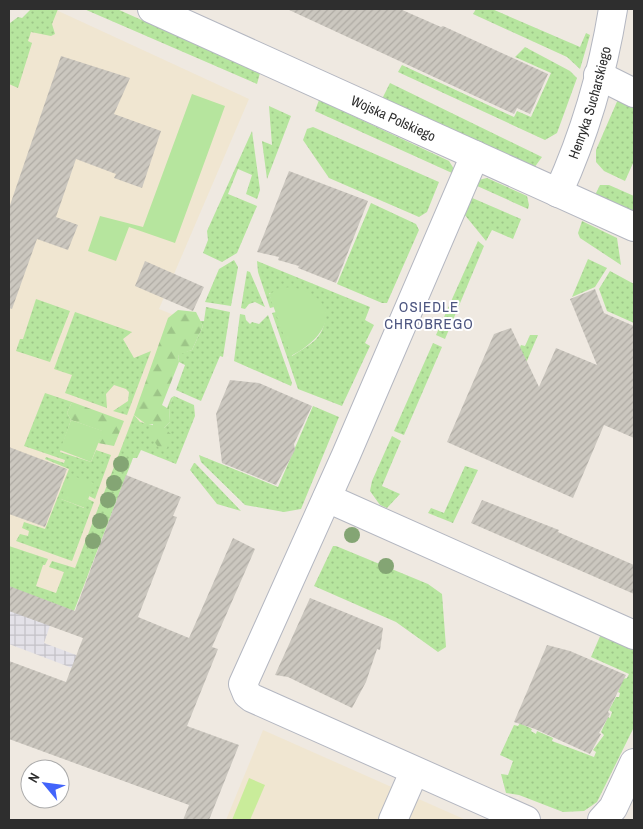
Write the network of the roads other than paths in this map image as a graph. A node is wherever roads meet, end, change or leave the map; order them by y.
1 (152, 9) edge
2 (621, 10) edge
3 (614, 84) edge
4 (475, 155) junction
5 (558, 193) junction
6 (634, 227) edge
7 (327, 498) junction
8 (634, 635) edge
9 (634, 763) edge
10 (413, 774) junction
11 (393, 820) edge
12 (526, 820) edge
13 (602, 820) edge

1 - 4 street, Wojska Polskiego
2 - 3 street, Henryka Sucharskiego
3 - 5 street, Henryka Sucharskiego
4 - 5 street, Wojska Polskiego
4 - 7 street
5 - 6 street, Wojska Polskiego
7 - 8 street
7 - 10 street
9 - 13 street
10 - 11 street
10 - 12 street

